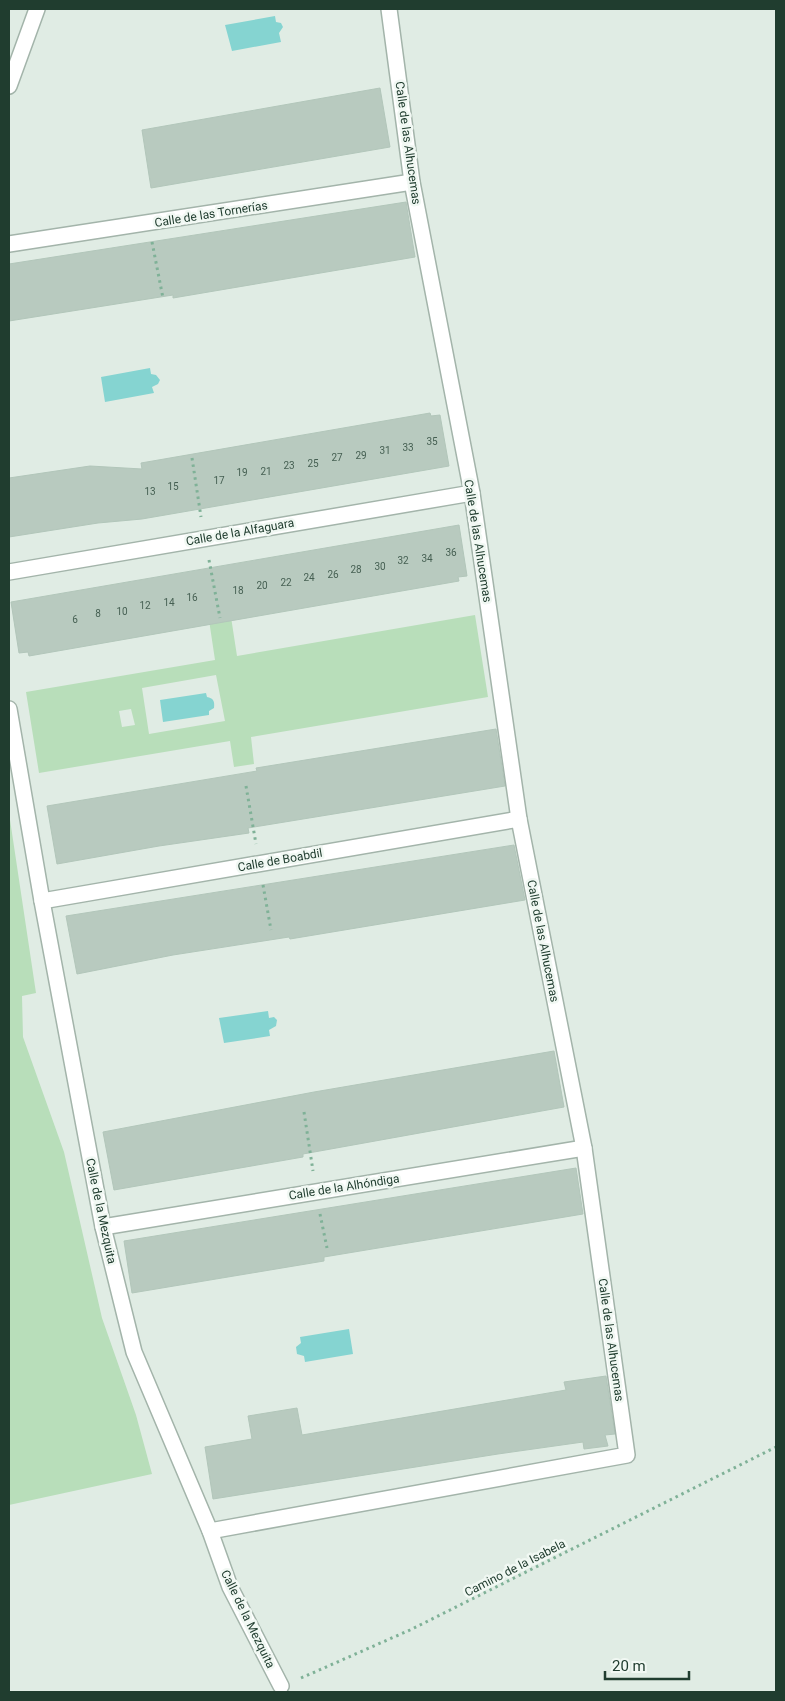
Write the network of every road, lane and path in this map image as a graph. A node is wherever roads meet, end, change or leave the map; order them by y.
1 (37, 9) edge
2 (389, 9) edge
3 (9, 86) edge
4 (412, 182) junction
5 (149, 224) junction
6 (9, 244) edge
7 (163, 298) dead end
8 (472, 493) junction
9 (9, 572) edge
10 (9, 709) edge
11 (519, 819) junction
12 (42, 902) junction
13 (584, 1148) junction
14 (103, 1227) junction
15 (776, 1447) edge
16 (210, 1531) junction
17 (281, 1686) joint

1 - 3 street
2 - 4 street, Calle de las Alhucemas
4 - 5 street, Calle de las Tornerías
4 - 8 street, Calle de las Alhucemas
5 - 6 street, Calle de las Tornerías
5 - 7 path
8 - 9 street, Calle de la Alfaguara
8 - 11 street, Calle de las Alhucemas
10 - 12 street, Calle de la Mezquita
11 - 12 street, Calle de Boabdil
11 - 13 street, Calle de las Alhucemas
12 - 14 street, Calle de la Mezquita
13 - 14 street, Calle de la Alhóndiga
13 - 16 street, Calle de las Alhucemas
14 - 16 street, Calle de la Mezquita
15 - 17 path, Camino de la Isabela
16 - 17 street, Calle de la Mezquita

